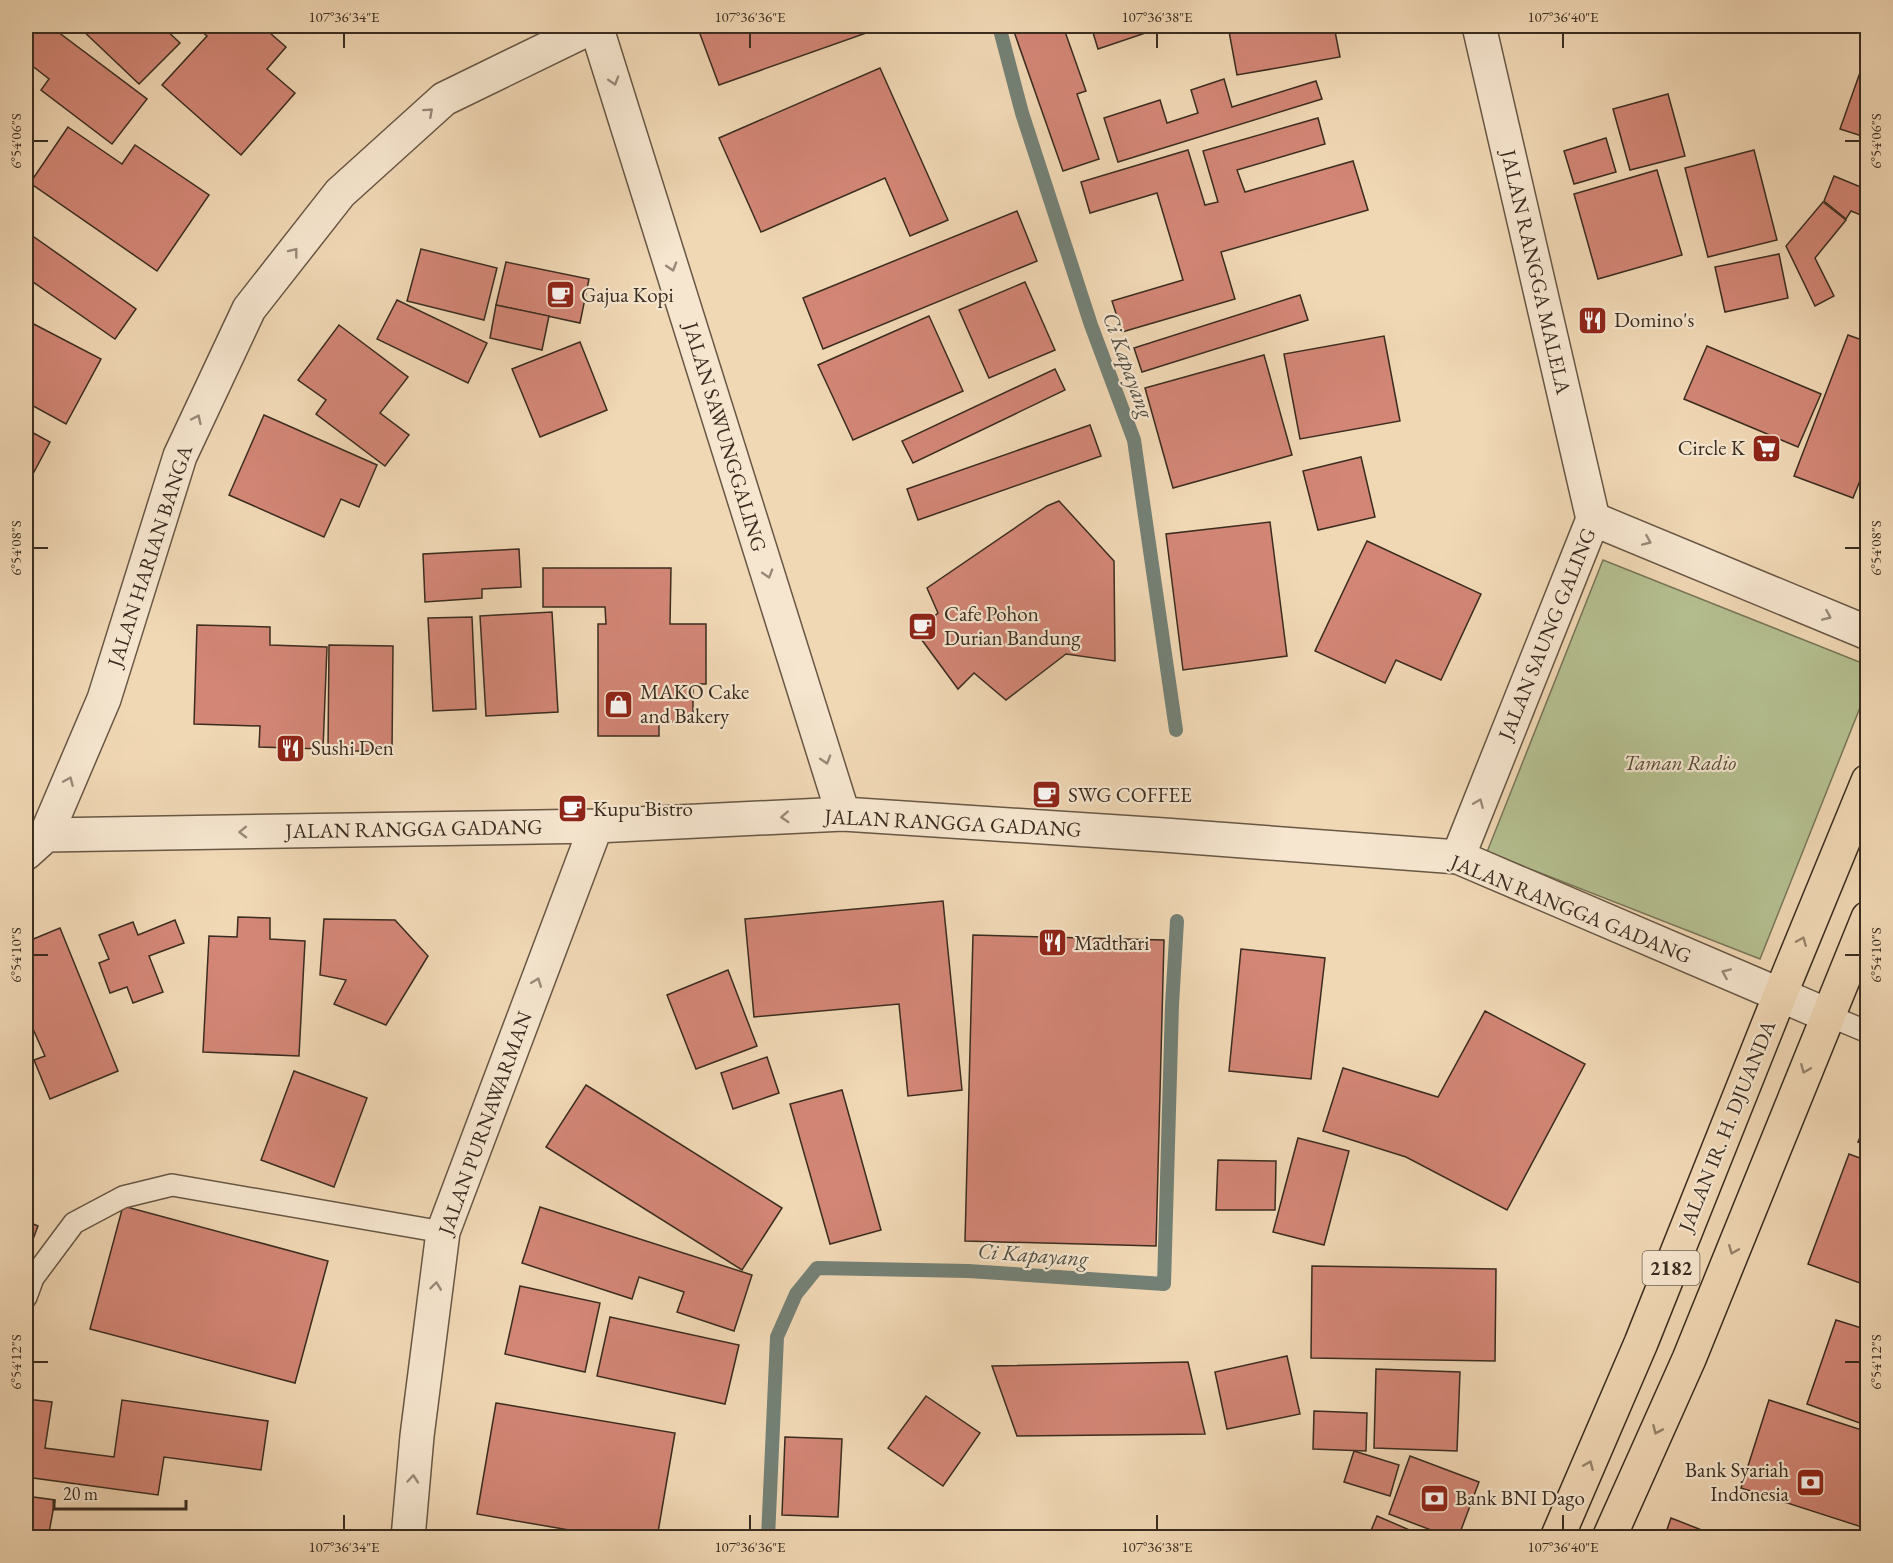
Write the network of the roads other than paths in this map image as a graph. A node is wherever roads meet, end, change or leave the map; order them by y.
1 (595, 26) edge
2 (1479, 26) edge
3 (1593, 519) junction
4 (1868, 633) edge
5 (1868, 781) edge
6 (843, 814) junction
7 (596, 826) junction
8 (36, 844) edge
9 (1458, 857) junction
10 (1868, 918) edge
11 (1780, 995) junction
12 (1827, 1015) junction
13 (1868, 1032) edge
14 (443, 1232) junction
15 (26, 1297) edge
16 (408, 1538) edge
17 (1557, 1538) edge
18 (1609, 1538) edge

1 -> 6 street, JALAN SAWUNGGALING
8 -> 1 street, JALAN HARIAN BANGA
2 - 3 street, JALAN RANGGA MALELA
3 -> 4 street, JALAN SAUNG GALING
9 -> 3 street, JALAN SAUNG GALING
11 -> 5 main road, JALAN IR. H. DJUANDA / 2182
6 -> 7 street, JALAN RANGGA GADANG
6 - 9 street, JALAN RANGGA GADANG
7 -> 8 street, JALAN RANGGA GADANG
14 -> 7 street, JALAN PURNAWARMAN
11 -> 9 street, JALAN RANGGA GADANG
10 - 12 main road, 2182
11 - 12 street, JALAN RANGGA GADANG
17 -> 11 main road, JALAN IR. H. DJUANDA / 2182
12 - 13 lane
12 -> 18 main road, 2182
14 - 15 lane
16 -> 14 street, JALAN PURNAWARMAN

